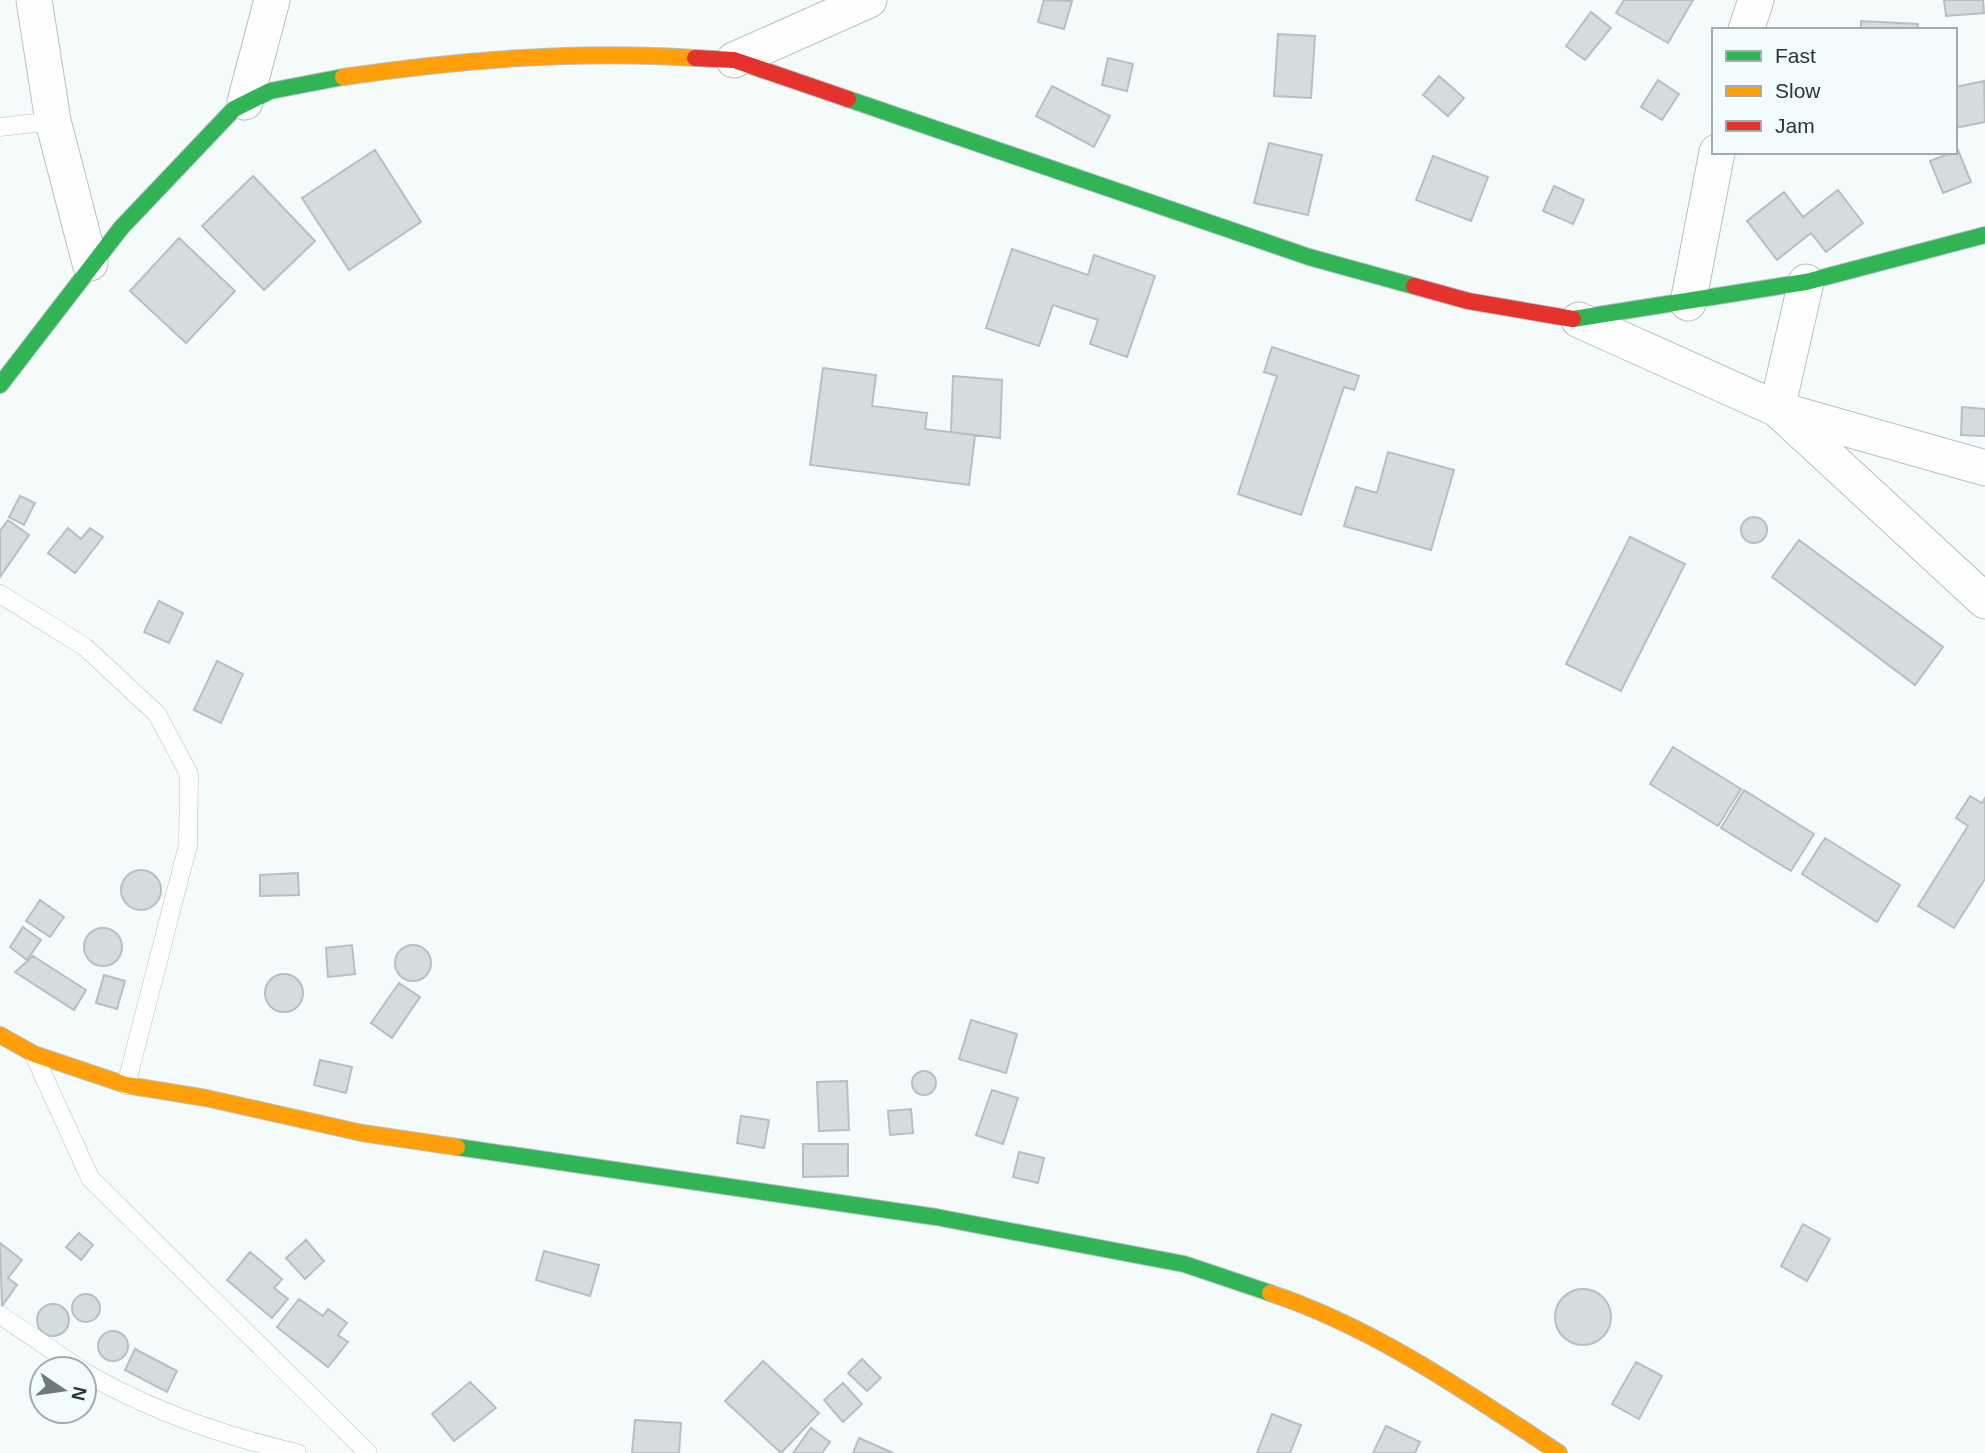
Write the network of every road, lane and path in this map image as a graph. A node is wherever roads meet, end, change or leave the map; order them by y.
1 (34, 0) edge
2 (272, 0) edge
3 (869, 0) edge
4 (1756, 0) edge
5 (1747, 28) edge
6 (734, 60) junction
7 (245, 102) junction
8 (53, 121) junction
9 (0, 127) edge
10 (1717, 154) edge
11 (1985, 235) edge
12 (90, 263) junction
13 (1806, 282) junction
14 (1688, 303) junction
15 (1579, 320) junction
16 (0, 385) edge
17 (1777, 409) junction
18 (1985, 468) edge
19 (0, 594) edge
20 (1985, 601) edge
21 (0, 1035) edge
22 (34, 1054) junction
23 (125, 1085) junction
24 (0, 1315) edge
25 (60, 1355) edge
26 (98, 1380) edge
27 (297, 1453) edge
28 (368, 1453) edge
29 (1559, 1453) edge

1 - 8 street
2 - 7 street
3 - 6 street
4 - 5 street
6 - 7 street
6 - 15 street
7 - 12 street
8 - 9 lane
8 - 12 street
10 - 14 street
11 - 13 street
12 - 16 street
13 - 14 street
13 - 17 street
14 - 15 street
15 - 17 street
17 - 18 street
17 - 20 street
19 - 23 lane
21 - 22 street
22 - 23 street
22 - 28 lane
23 - 29 street
24 - 25 lane
26 - 27 lane

